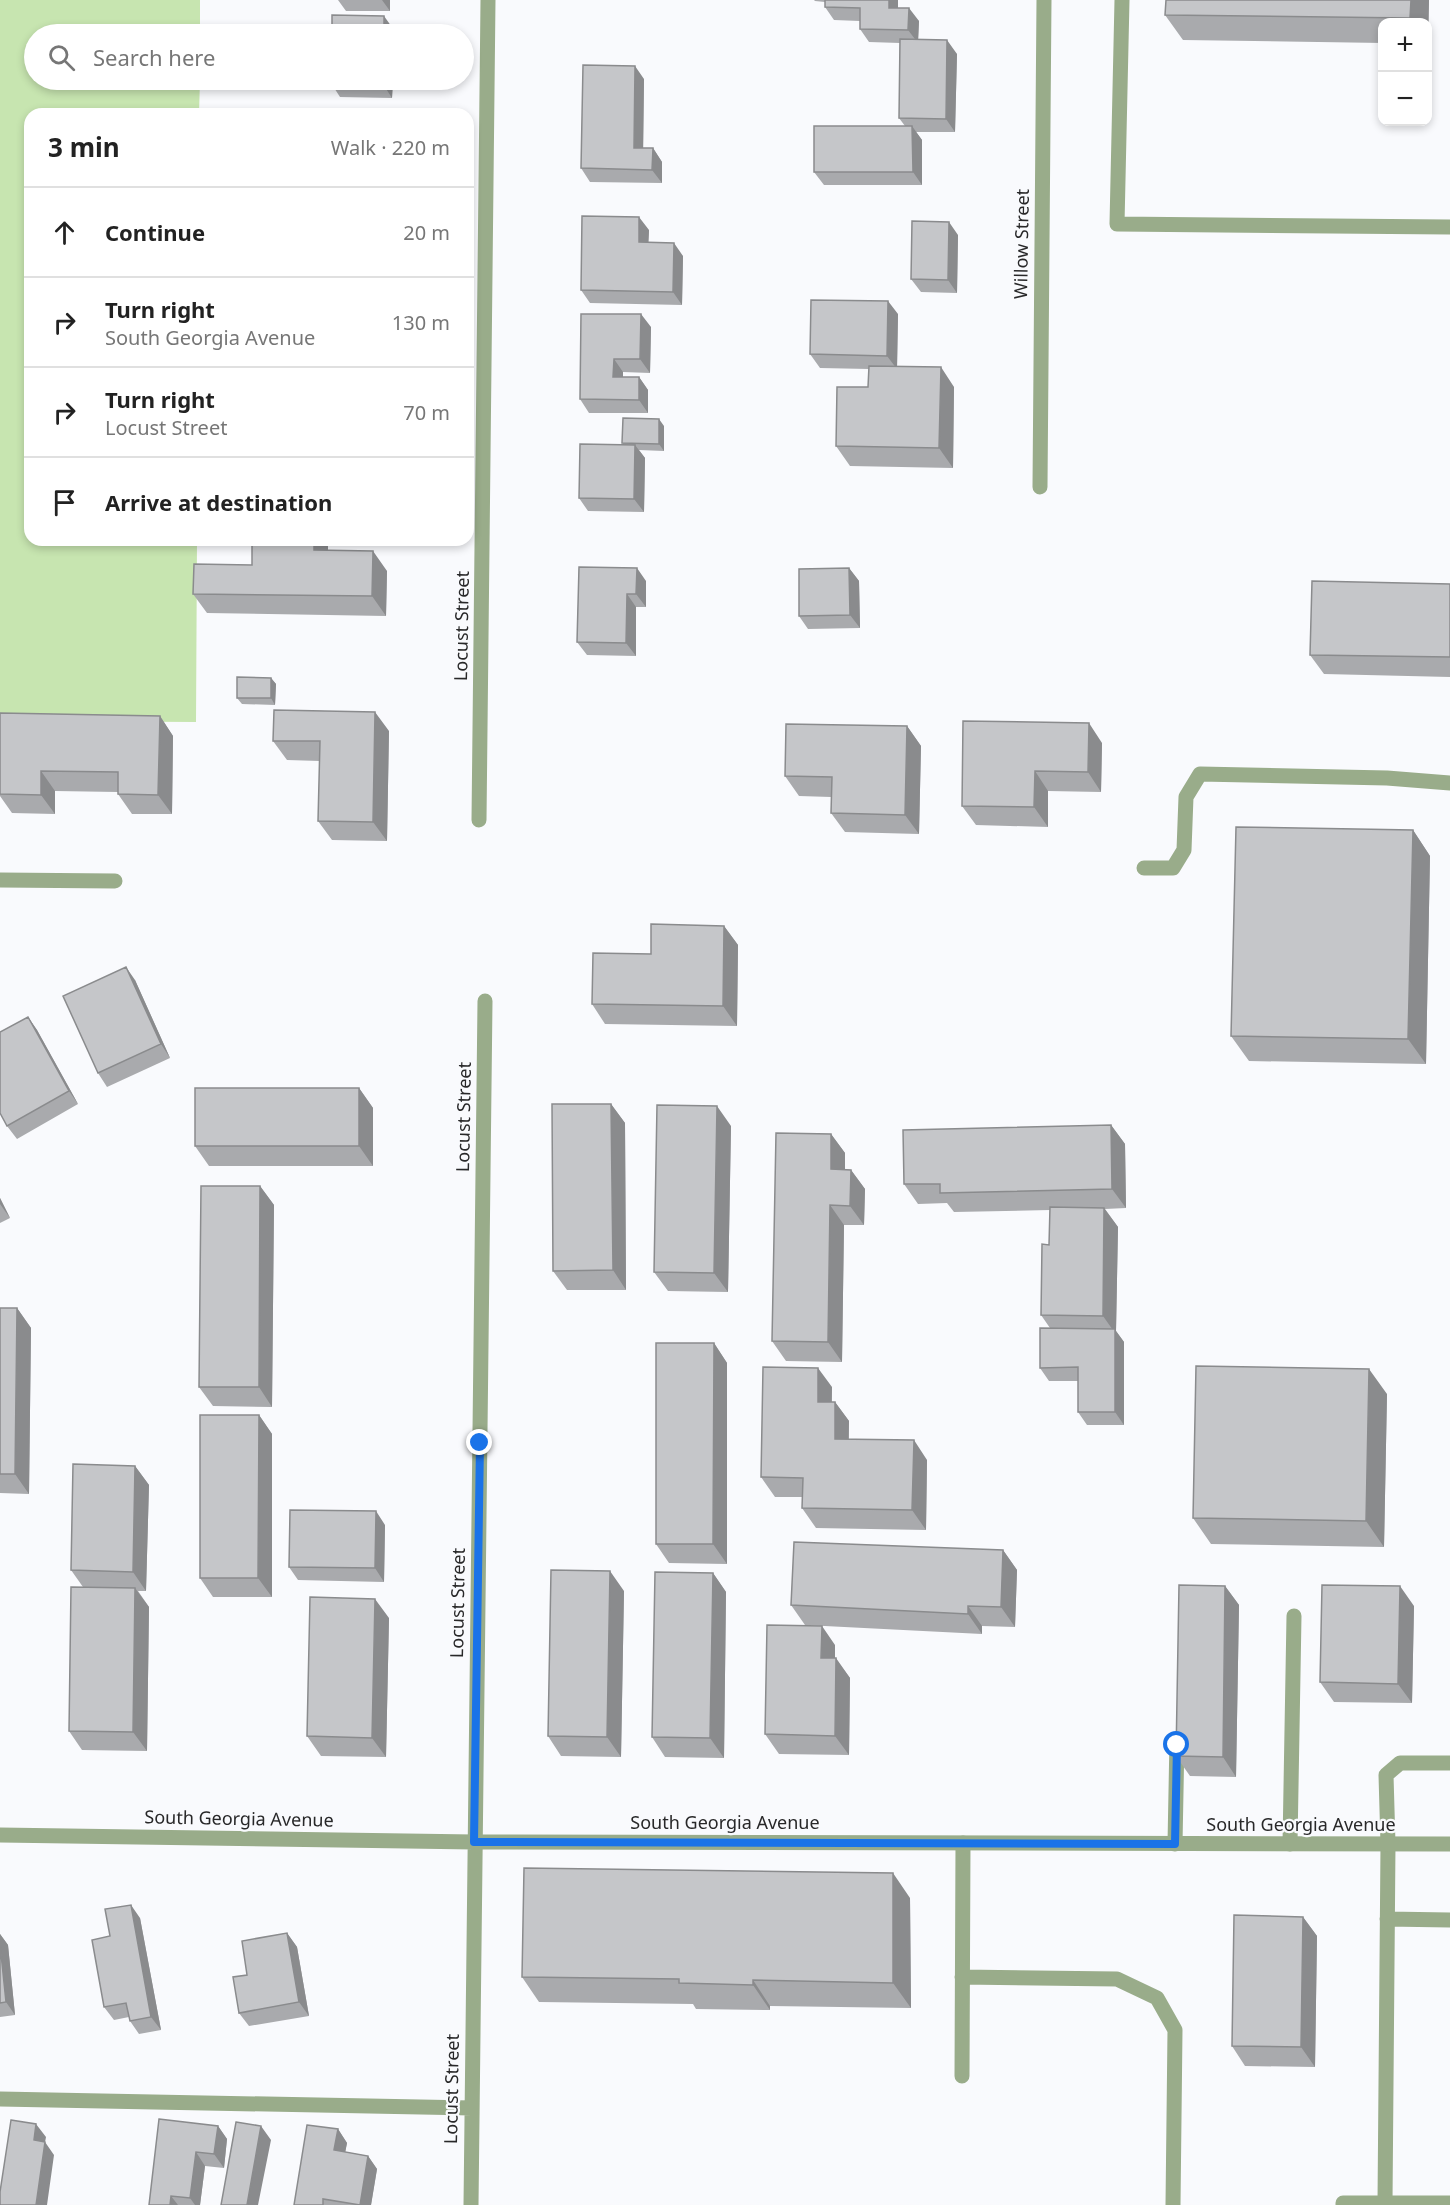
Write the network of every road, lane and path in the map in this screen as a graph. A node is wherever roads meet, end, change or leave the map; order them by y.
1 (488, 0) edge
2 (1044, 0) edge
3 (1122, 0) edge
4 (1450, 227) edge
5 (1040, 487) dead end
6 (1450, 783) edge
7 (479, 820) dead end
8 (1144, 868) dead end
9 (0, 880) edge
10 (115, 881) dead end
11 (485, 1001) dead end
12 (1294, 1616) dead end
13 (1178, 1725) edge
14 (1450, 1763) edge
15 (0, 1835) edge
16 (474, 1842) junction
17 (963, 1843) junction
18 (1175, 1844) junction
19 (1290, 1844) junction
20 (1388, 1844) junction
21 (1450, 1844) edge
22 (1387, 1919) junction
23 (1450, 1920) edge
24 (962, 1977) junction
25 (962, 2076) dead end
26 (0, 2100) edge
27 (472, 2108) junction
28 (1385, 2203) junction
29 (1450, 2203) edge
30 (471, 2205) edge
31 (1173, 2205) edge
32 (1343, 2205) edge

1 - 7 street, Locust Street
2 - 5 street, Willow Street
3 - 4 street
6 - 8 street
9 - 10 street
11 - 16 street, Locust Street
12 - 19 street
13 - 18 street
14 - 20 street
15 - 16 street, South Georgia Avenue
16 - 17 street, South Georgia Avenue
16 - 27 street, Locust Street
17 - 18 street, South Georgia Avenue
17 - 24 street
18 - 19 street, South Georgia Avenue
19 - 20 street, South Georgia Avenue
20 - 21 street, South Georgia Avenue
20 - 22 street
22 - 23 street
22 - 28 street
24 - 25 street
24 - 31 street
26 - 27 street
27 - 30 street, Locust Street
28 - 29 street
28 - 32 street

